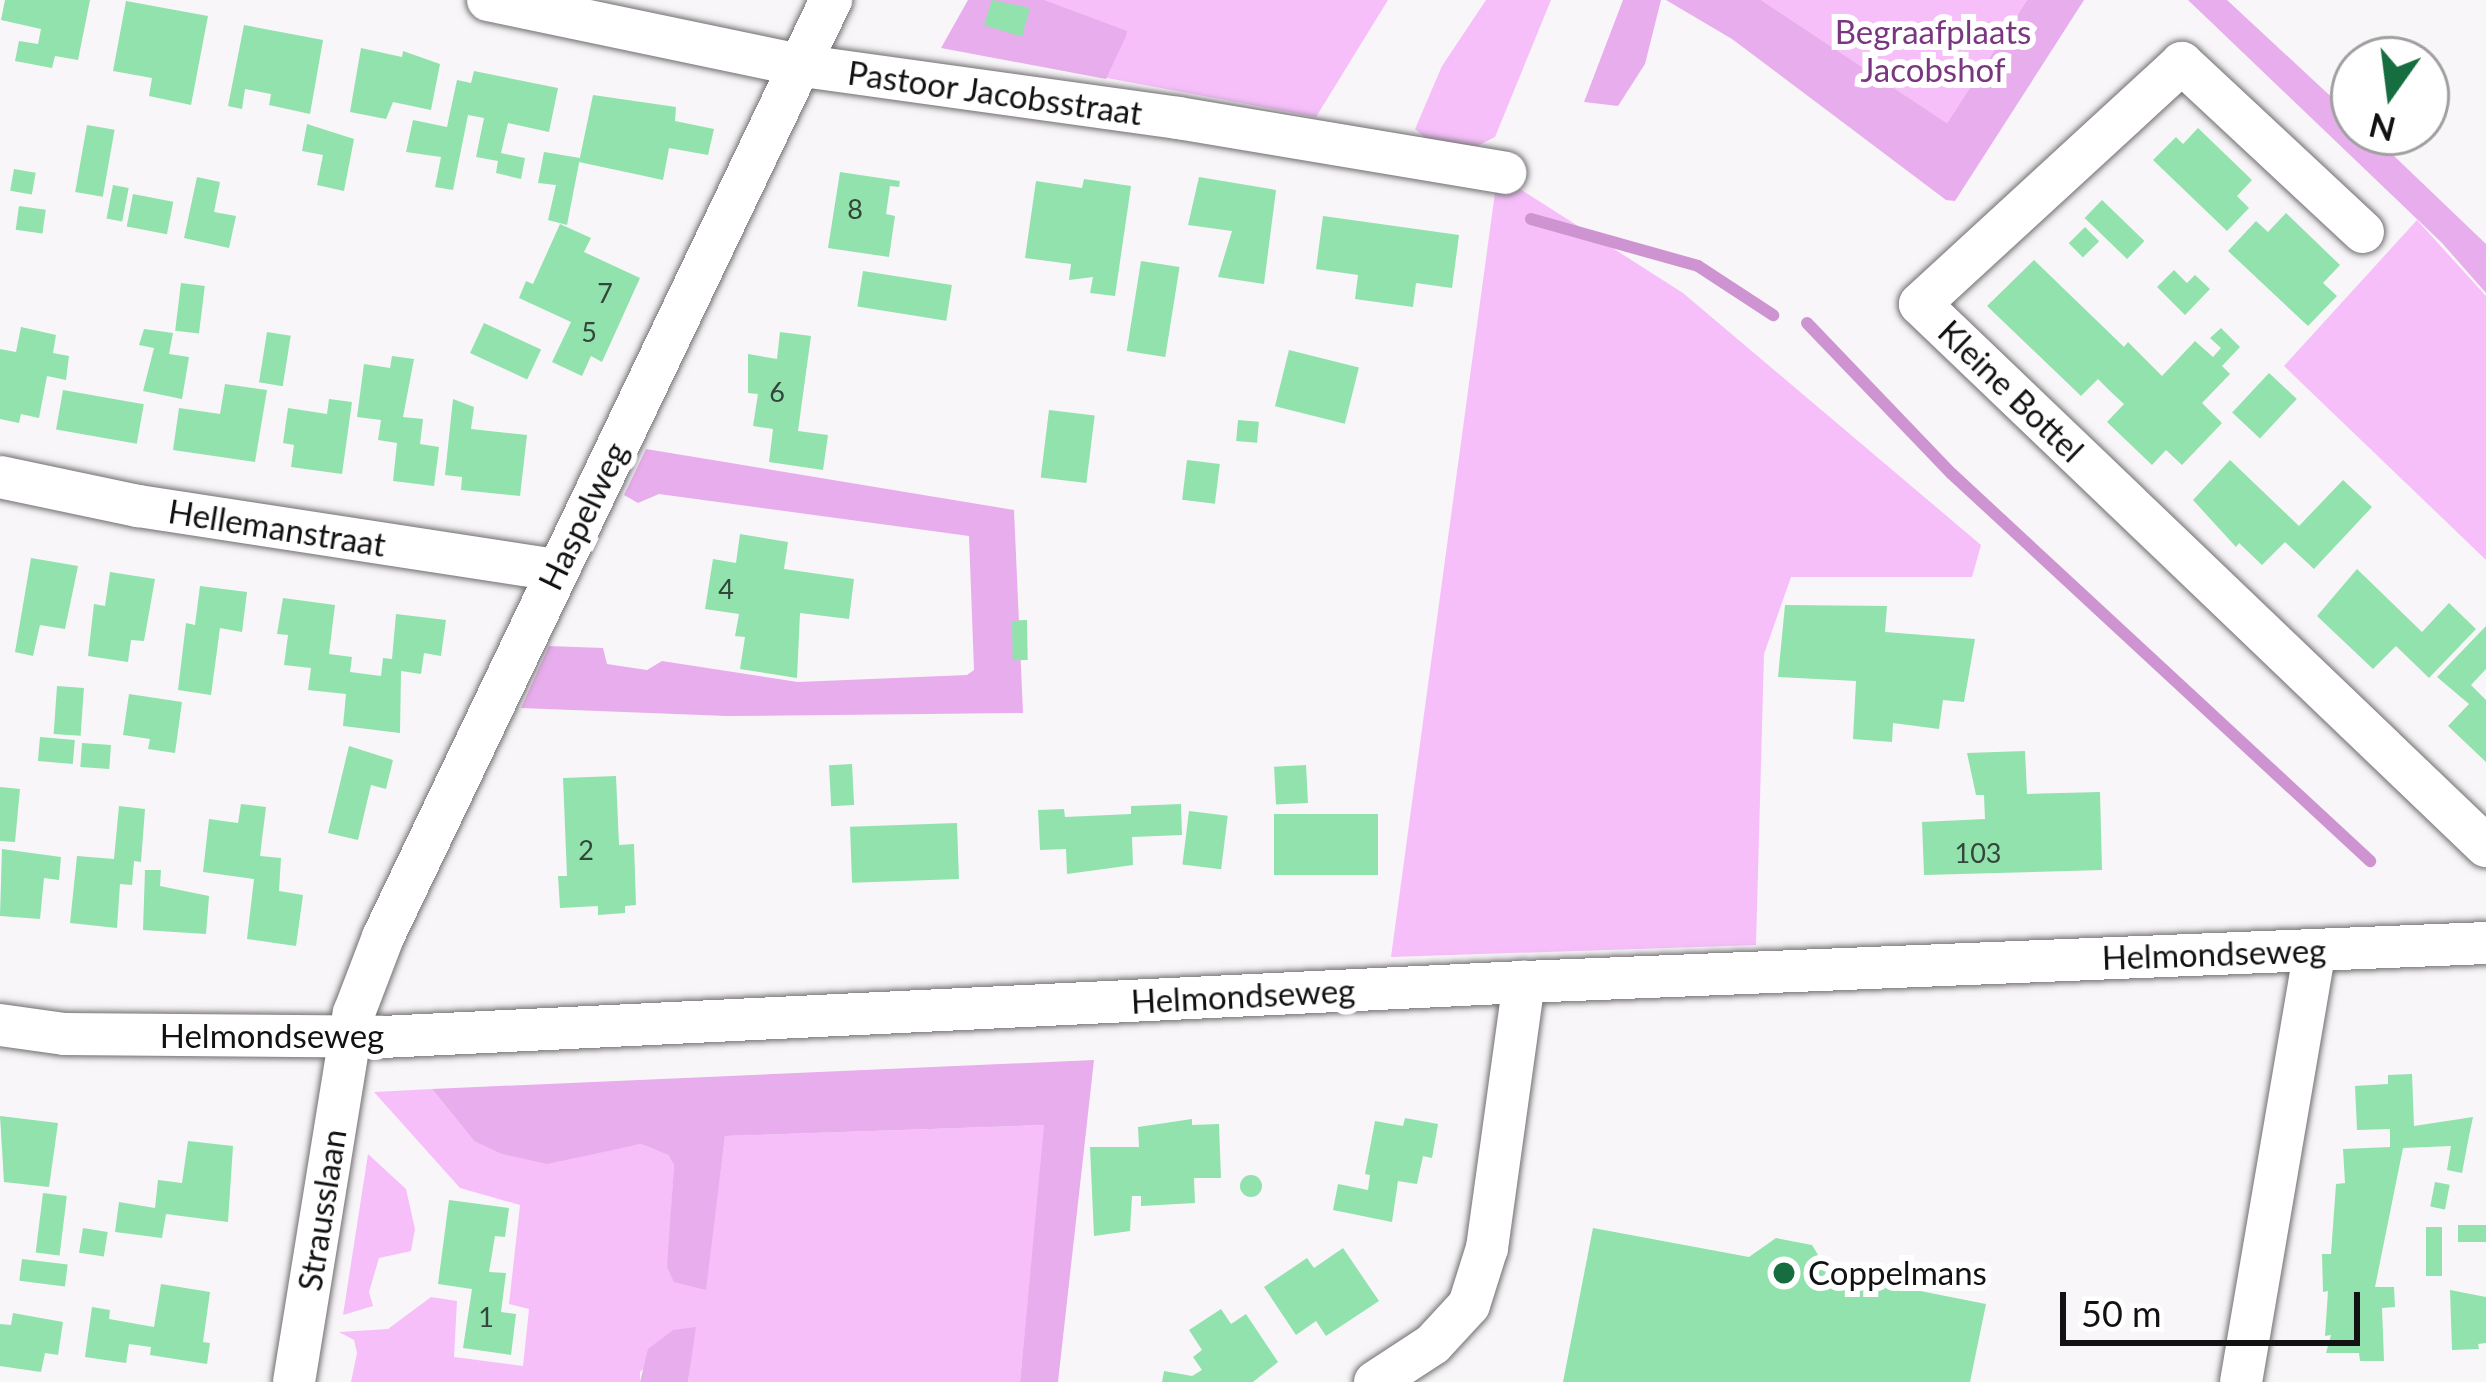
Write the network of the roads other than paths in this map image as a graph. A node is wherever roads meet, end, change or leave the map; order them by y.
1 (488, 0) edge
2 (831, 0) edge
3 (804, 66) junction
4 (1505, 173) dead end
5 (2362, 232) dead end
6 (0, 477) edge
7 (556, 570) junction
8 (2486, 846) edge
9 (2486, 943) edge
10 (2315, 951) junction
11 (1524, 982) junction
12 (0, 1025) edge
13 (351, 1038) junction
14 (293, 1382) edge
15 (1375, 1382) edge
16 (2241, 1382) edge

1 - 3 street, Pastoor Jacobsstraat
2 - 3 street, Haspelweg
3 - 4 street, Pastoor Jacobsstraat
3 - 7 street, Haspelweg
5 - 8 street, Kleine Bottel
6 - 7 street, Hellemanstraat
7 - 13 street, Haspelweg
9 - 10 street, Helmondseweg
10 - 11 street, Helmondseweg
10 - 16 street
11 - 13 street, Helmondseweg
11 - 15 street
12 - 13 street, Helmondseweg
13 - 14 street, Strausslaan

